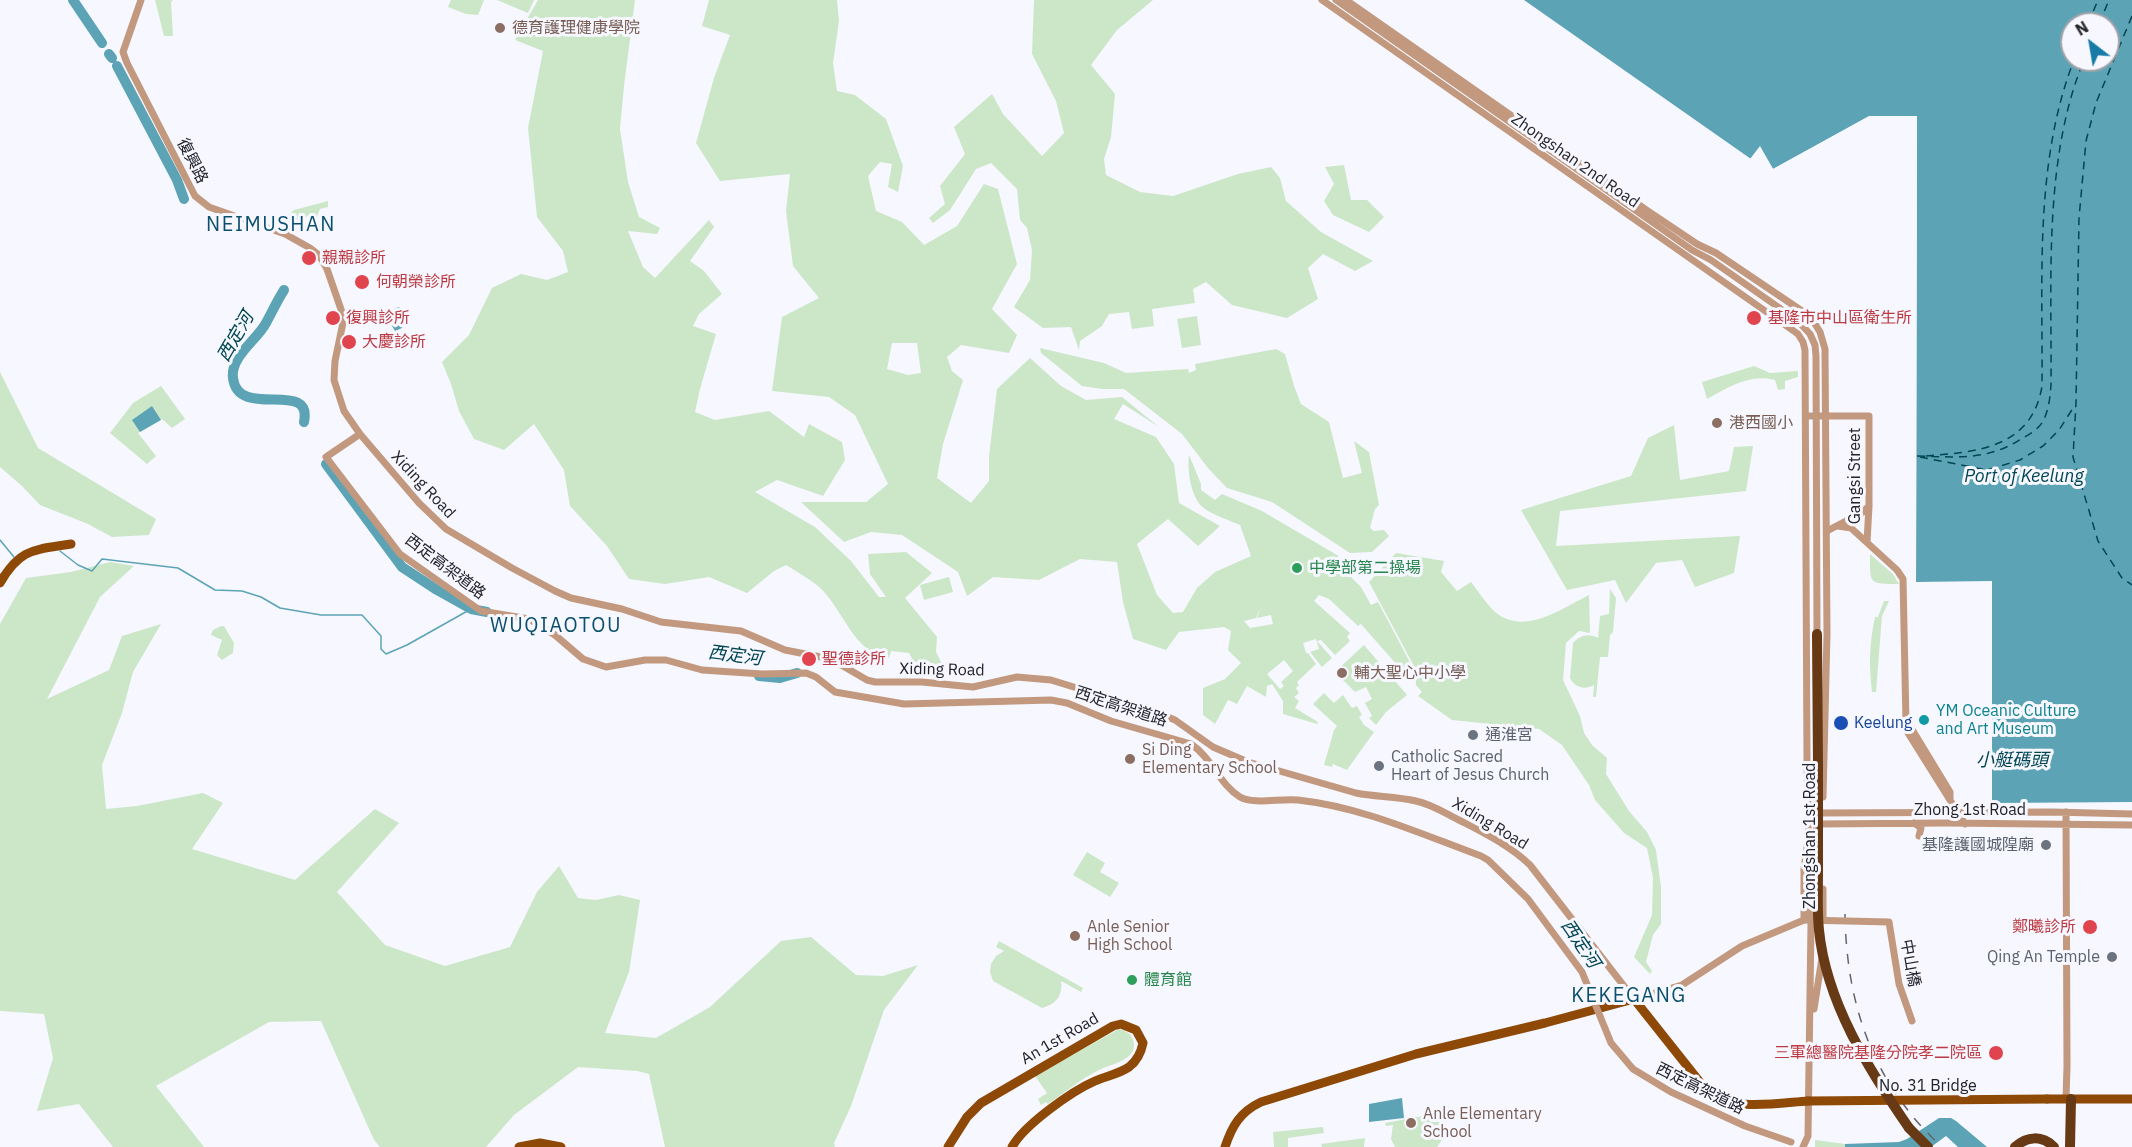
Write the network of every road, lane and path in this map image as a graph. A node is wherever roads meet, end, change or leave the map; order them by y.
1 (141, 0) edge
2 (1322, 0) edge
3 (1335, 0) edge
4 (1346, 0) edge
5 (1825, 349) joint
6 (1805, 350) joint
7 (1806, 416) junction
8 (1816, 416) junction
9 (1826, 416) junction
10 (360, 434) junction
11 (1869, 506) junction
12 (1839, 526) junction
13 (1827, 531) junction
14 (1867, 542) junction
15 (71, 544) dead end
16 (0, 583) edge
17 (1817, 634) junction
18 (1958, 812) junction
19 (2068, 812) junction
20 (1808, 813) junction
21 (1823, 813) junction
22 (2132, 814) edge
23 (1914, 823) junction
24 (1808, 824) junction
25 (1823, 824) junction
26 (1965, 824) junction
27 (2067, 825) junction
28 (2132, 825) edge
29 (1919, 836) dead end
30 (1808, 840) junction
31 (1804, 920) junction
32 (1634, 999) junction
33 (1912, 1021) dead end
34 (1809, 1038) junction
35 (2067, 1098) junction
36 (2132, 1099) edge
37 (1808, 1101) junction
38 (2068, 1111) junction
39 (1909, 1128) junction
40 (1793, 1145) edge
41 (519, 1147) edge
42 (561, 1147) edge
43 (948, 1147) edge
44 (1012, 1147) edge
45 (1225, 1147) edge
46 (1803, 1147) edge
47 (1923, 1147) edge
48 (1928, 1147) edge
49 (2016, 1147) edge
50 (2054, 1147) edge
51 (2064, 1147) edge
52 (2070, 1147) edge

1 - 10 street, 復興路
2 - 6 street, Zhongshan 2nd Road
3 - 8 street, Zhongshan 2nd Road
4 - 5 street, Zhongshan 2nd Road
5 - 9 street, Zhongshan 1st Road
6 - 7 street, Zhongshan 1st Road
7 - 8 street, Gangsi Street
7 - 17 street, Zhongshan 1st Road
8 - 9 street, Gangsi Street
8 - 17 street
9 - 11 street, Gangsi Street
9 - 13 street, Zhongshan 1st Road
10 - 32 street, Xiding Road
10 - 40 street, 西定高架道路, bridge
11 - 12 street
11 - 14 street, Gangsi Street
12 - 13 street
12 - 14 street
13 - 17 street, Zhongshan 1st Road
14 - 18 street, Gangsi Street
15 - 16 main road
17 - 20 street, Zhongshan 1st Road
17 - 21 street, Zhongshan 1st Road
17 - 39 highway, bridge
18 - 19 street, Zhong 1st Road
18 - 21 street, Zhong 1st Road
18 - 26 street, Gangsi Street
19 - 22 street, Zhong 1st Road
19 - 27 street
20 - 21 street, Zhong 1st Road
20 - 24 street, Zhongshan 1st Road
21 - 25 street, Zhongshan 1st Road
23 - 25 street, Zhong 1st Road
23 - 26 street, Zhong 1st Road
23 - 29 street
24 - 25 street, Zhong 1st Road
24 - 30 street, Zhongshan 1st Road
25 - 34 street, Zhongshan 1st Road
26 - 27 street, Zhong 1st Road
27 - 28 street, Zhong 1st Road
27 - 35 street
27 - 35 street
30 - 31 street
30 - 34 street, Zhongshan 1st Road
31 - 32 street
31 - 33 street, 中山橋, bridge
32 - 37 main road, No. 31 Bridge
32 - 45 main road
34 - 37 street, Zhongshan 1st Road
35 - 36 main road, No. 31 Bridge
35 - 37 main road, No. 31 Bridge, bridge
35 - 38 highway
37 - 46 street, Zhongshan 1st Road
38 - 51 highway
38 - 52 highway
39 - 47 highway
39 - 48 highway
41 - 42 main road
43 - 44 main road, An 1st Road
49 - 50 highway

